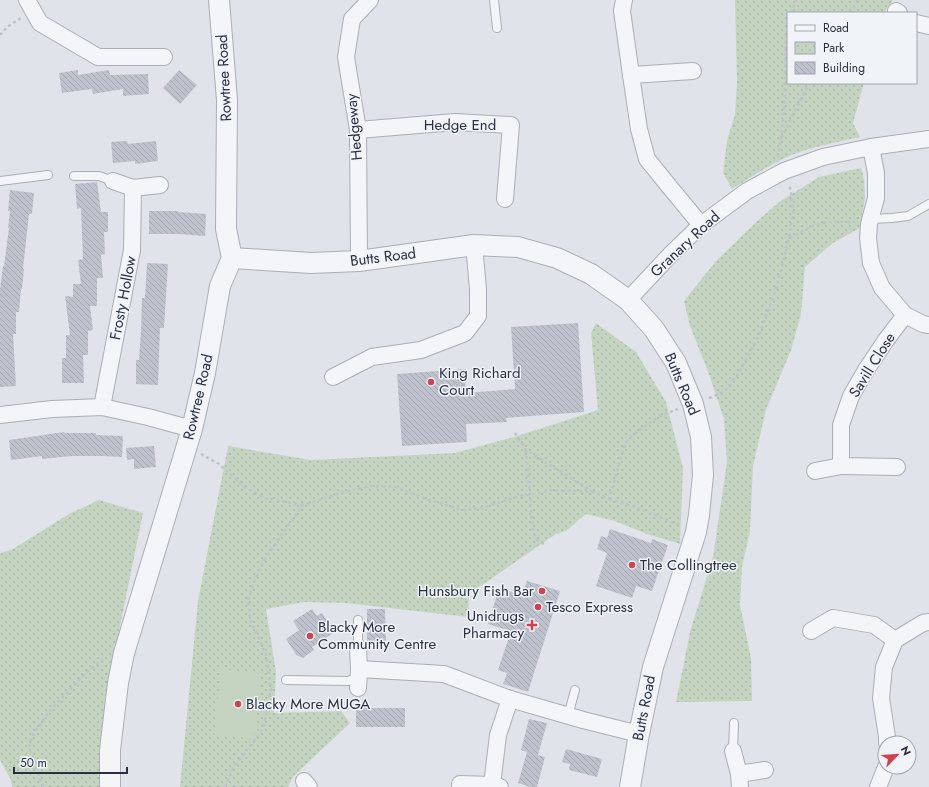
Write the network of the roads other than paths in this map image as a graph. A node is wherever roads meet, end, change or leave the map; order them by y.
1 (219, 0) edge
2 (370, 0) edge
3 (494, 0) edge
4 (624, 0) edge
5 (30, 5) edge
6 (917, 23) edge
7 (929, 26) edge
8 (497, 28) dead end
9 (164, 57) dead end
10 (693, 71) dead end
11 (631, 75) junction
12 (358, 130) junction
13 (929, 139) edge
14 (871, 147) junction
15 (48, 175) dead end
16 (74, 176) dead end
17 (0, 181) edge
18 (113, 181) joint
19 (160, 185) dead end
20 (133, 188) junction
21 (506, 200) dead end
22 (929, 204) edge
23 (870, 222) junction
24 (701, 225) junction
25 (474, 245) junction
26 (232, 258) junction
27 (359, 261) junction
28 (628, 300) junction
29 (905, 314) junction
30 (929, 325) edge
31 (333, 377) dead end
32 (102, 407) junction
33 (0, 415) edge
34 (192, 429) junction
35 (841, 466) junction
36 (897, 467) dead end
37 (815, 471) dead end
38 (358, 620) dead end
39 (929, 622) edge
40 (811, 631) dead end
41 (895, 640) junction
42 (358, 648) joint
43 (358, 677) junction
44 (286, 680) dead end
45 (575, 690) dead end
46 (510, 699) junction
47 (568, 716) junction
48 (734, 723) dead end
49 (639, 734) junction
50 (887, 735) edge
51 (733, 751) joint
52 (765, 770) dead end
53 (883, 775) edge
54 (740, 781) edge
55 (457, 786) edge
56 (496, 786) edge
57 (110, 787) edge
58 (630, 787) edge
59 (878, 787) edge

1 - 26 street, Rowtree Road
2 - 12 street, Hedgeway
3 - 8 lane
4 - 11 street
5 - 9 street
6 - 7 street
10 - 11 street
11 - 24 street
12 - 21 street, Hedge End
12 - 27 street, Hedgeway
13 - 14 street, Granary Road
14 - 23 street
14 - 24 street, Granary Road
15 - 17 lane
16 - 18 lane
18 - 20 street
19 - 20 street
20 - 32 street, Frosty Hollow
22 - 23 lane
23 - 29 street
24 - 28 street, Granary Road
25 - 27 street, Butts Road
25 - 28 street, Butts Road
25 - 31 street
26 - 27 street, Butts Road
26 - 34 street, Rowtree Road
28 - 49 street, Butts Road
29 - 30 street
29 - 35 street, Savill Close
32 - 33 street
32 - 34 street
34 - 57 street, Rowtree Road
35 - 36 street
35 - 37 street
38 - 42 lane
39 - 41 street
40 - 41 street
41 - 50 street
42 - 43 street
43 - 44 lane
43 - 46 street
45 - 47 lane
46 - 47 street
46 - 56 street
47 - 49 street
48 - 51 lane
49 - 58 street, Butts Road
51 - 54 street
52 - 54 street
53 - 59 street
55 - 56 street

